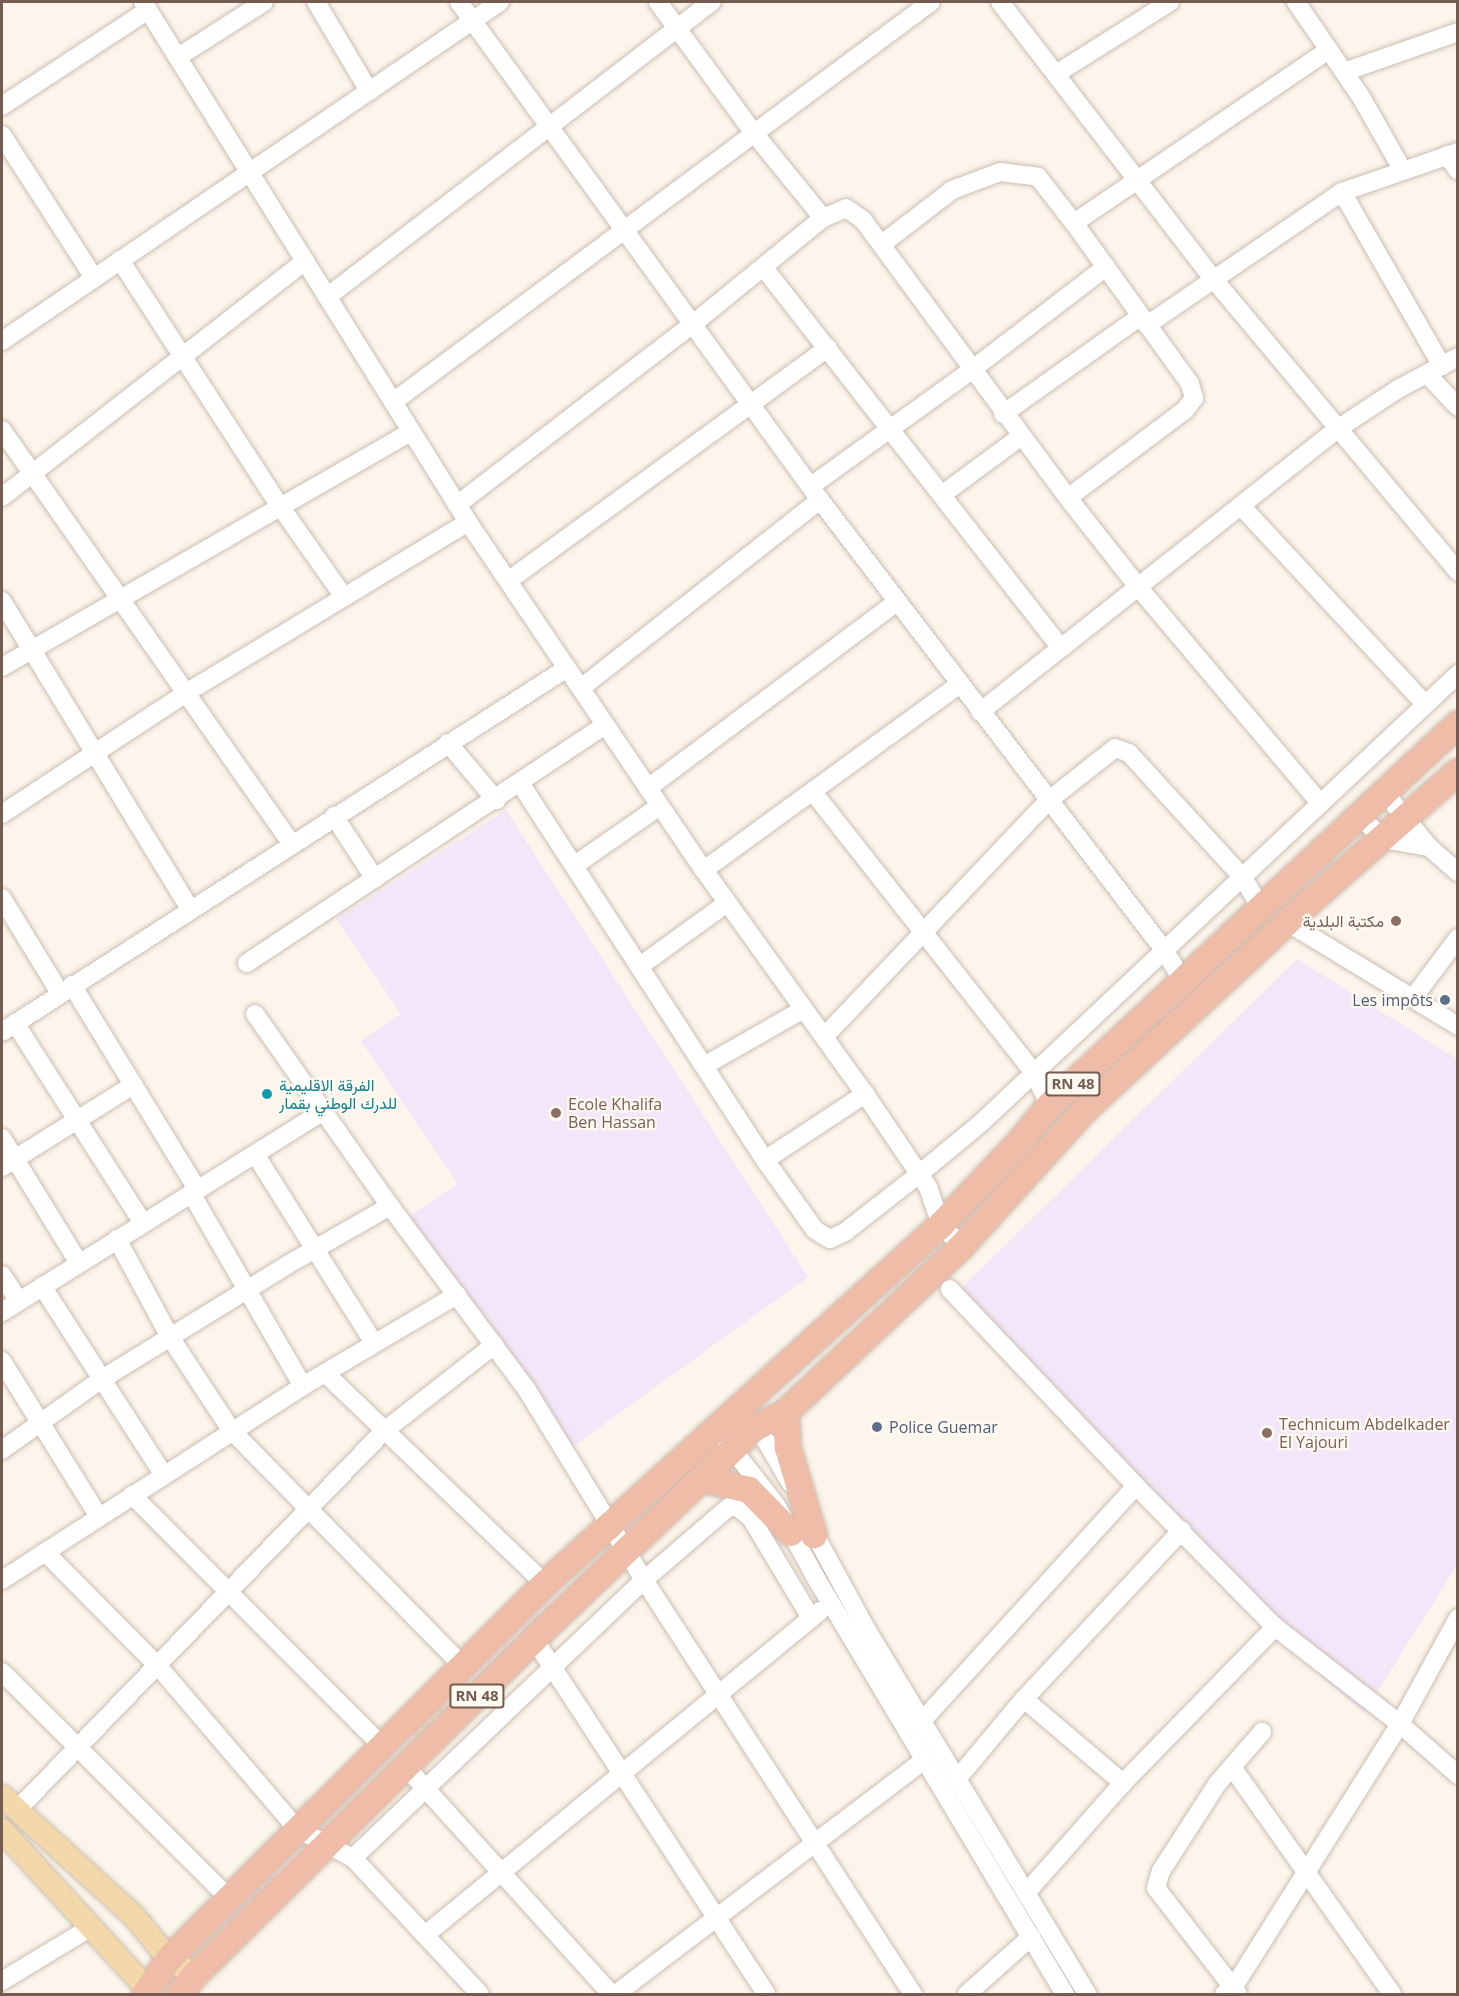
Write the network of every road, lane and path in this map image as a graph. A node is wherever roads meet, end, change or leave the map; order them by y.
1 (264, 2) edge
2 (316, 2) edge
3 (459, 2) edge
4 (500, 2) edge
5 (658, 2) edge
6 (712, 2) edge
7 (1000, 2) edge
8 (1170, 2) edge
9 (1296, 2) edge
10 (927, 3) edge
11 (145, 6) edge
12 (471, 21) junction
13 (677, 27) junction
14 (1458, 32) edge
15 (1329, 50) junction
16 (178, 57) junction
17 (1344, 72) junction
18 (1056, 74) junction
19 (369, 91) junction
20 (2, 106) edge
21 (547, 126) junction
22 (753, 132) junction
23 (2, 135) edge
24 (1452, 153) edge
25 (1402, 169) junction
26 (249, 171) junction
27 (1458, 171) edge
28 (1137, 179) junction
29 (1342, 192) junction
30 (823, 218) junction
31 (1074, 223) junction
32 (625, 231) junction
33 (882, 244) junction
34 (120, 260) junction
35 (305, 261) junction
36 (1106, 267) junction
37 (764, 268) junction
38 (94, 278) junction
39 (1215, 281) junction
40 (327, 297) junction
41 (1144, 320) junction
42 (693, 324) junction
43 (2, 341) edge
44 (828, 348) junction
45 (182, 355) junction
46 (1442, 365) edge
47 (973, 369) junction
48 (393, 402) junction
49 (750, 404) junction
50 (1458, 407) edge
51 (1003, 414) junction
52 (891, 427) junction
53 (2, 430) edge
54 (1336, 430) junction
55 (410, 432) junction
56 (1020, 437) junction
57 (33, 473) junction
58 (816, 493) junction
59 (944, 494) junction
60 (2, 496) edge
61 (1068, 498) junction
62 (457, 505) junction
63 (280, 506) junction
64 (1242, 507) junction
65 (468, 522) junction
66 (1458, 572) edge
67 (507, 581) junction
68 (1139, 588) junction
69 (120, 597) junction
70 (344, 597) junction
71 (2, 601) edge
72 (897, 602) junction
73 (1061, 648) junction
74 (32, 649) junction
75 (2, 667) edge
76 (567, 668) junction
77 (1458, 674) edge
78 (959, 685) junction
79 (581, 688) junction
80 (186, 693) junction
81 (1425, 704) junction
82 (980, 712) junction
83 (1458, 724) edge
84 (605, 725) junction
85 (448, 743) junction
86 (97, 752) junction
87 (1458, 772) edge
88 (520, 783) junction
89 (648, 788) junction
90 (813, 792) junction
91 (1384, 792) junction
92 (496, 800) junction
93 (1048, 801) junction
94 (1321, 804) junction
95 (660, 806) junction
96 (2, 814) edge
97 (1359, 815) junction
98 (334, 816) junction
99 (1409, 818) junction
100 (1383, 839) junction
101 (291, 843) junction
102 (1429, 848) junction
103 (575, 865) junction
104 (704, 870) junction
105 (1458, 872) edge
106 (1244, 878) junction
107 (375, 879) junction
108 (2, 898) edge
109 (727, 903) junction
110 (190, 909) junction
111 (1262, 910) junction
112 (1287, 922) junction
113 (922, 934) junction
114 (1458, 938) edge
115 (1164, 950) junction
116 (247, 963) dead end
117 (640, 966) junction
118 (1184, 982) junction
119 (66, 989) junction
120 (1413, 998) junction
121 (804, 1009) junction
122 (255, 1014) dead end
123 (1458, 1026) edge
124 (8, 1027) edge
125 (824, 1037) junction
126 (704, 1066) junction
127 (1033, 1072) junction
128 (133, 1085) junction
129 (865, 1094) junction
130 (1050, 1105) junction
131 (324, 1111) junction
132 (77, 1120) junction
133 (2, 1138) edge
134 (255, 1154) junction
135 (765, 1160) junction
136 (9, 1163) edge
137 (918, 1175) junction
138 (194, 1191) junction
139 (390, 1206) junction
140 (143, 1223) junction
141 (941, 1225) junction
142 (117, 1239) junction
143 (962, 1246) junction
144 (314, 1248) junction
145 (79, 1263) junction
146 (2, 1275) edge
147 (42, 1286) junction
148 (950, 1289) dead end
149 (246, 1290) junction
150 (457, 1295) junction
151 (19, 1301) junction
152 (2, 1312) edge
153 (170, 1336) junction
154 (374, 1343) junction
155 (494, 1345) junction
156 (2, 1362) edge
157 (325, 1372) junction
158 (102, 1379) junction
159 (303, 1386) junction
160 (786, 1412) junction
161 (40, 1421) junction
162 (745, 1421) junction
163 (231, 1430) junction
164 (384, 1431) junction
165 (725, 1440) junction
166 (2, 1450) edge
167 (163, 1474) junction
168 (702, 1479) junction
169 (1136, 1486) junction
170 (132, 1495) junction
171 (308, 1510) junction
172 (99, 1517) junction
173 (609, 1524) junction
174 (1182, 1530) junction
175 (803, 1534) junction
176 (629, 1550) junction
177 (45, 1552) junction
178 (2, 1580) edge
179 (644, 1580) junction
180 (544, 1584) junction
181 (228, 1593) junction
182 (830, 1602) junction
183 (811, 1618) junction
184 (1456, 1626) edge
185 (1275, 1627) junction
186 (534, 1639) junction
187 (462, 1665) junction
188 (158, 1666) junction
189 (552, 1666) junction
190 (2, 1672) edge
191 (718, 1694) junction
192 (1024, 1699) junction
193 (922, 1721) junction
194 (1400, 1724) junction
195 (1262, 1732) dead end
196 (382, 1746) junction
197 (77, 1748) junction
198 (924, 1760) junction
199 (406, 1767) junction
200 (1232, 1767) junction
201 (621, 1773) junction
202 (1458, 1775) edge
203 (957, 1779) junction
204 (1123, 1783) junction
205 (426, 1788) junction
206 (9, 1803) edge
207 (297, 1829) junction
208 (2, 1830) edge
209 (814, 1843) junction
210 (328, 1844) junction
211 (353, 1858) junction
212 (1308, 1870) junction
213 (502, 1872) junction
214 (1026, 1893) junction
215 (229, 1898) junction
216 (715, 1919) junction
217 (91, 1927) junction
218 (424, 1935) junction
219 (1031, 1937) junction
220 (169, 1959) junction
221 (2, 1981) edge
222 (190, 1988) edge
223 (1232, 1992) edge
224 (148, 1994) edge
225 (480, 1995) edge
226 (611, 1995) edge
227 (616, 1995) edge
228 (766, 1995) edge
229 (913, 1995) edge
230 (967, 1995) edge
231 (1065, 1995) edge
232 (1087, 1995) edge
233 (1392, 1995) edge

1 - 16 street
2 - 19 street
3 - 12 street
4 - 12 street
5 - 13 street
6 - 13 street
7 - 18 street
8 - 18 street
9 - 15 street
10 - 22 street
11 - 16 street
11 - 20 street
12 - 19 street
12 - 21 street
13 - 21 street
13 - 22 street
14 - 17 street
15 - 17 street
15 - 28 street
16 - 26 street
17 - 25 street
18 - 28 street
19 - 26 street
21 - 32 street
21 - 40 street
22 - 30 street
22 - 32 street
23 - 38 street
24 - 25 street
24 - 27 street
25 - 29 street
26 - 34 street
26 - 35 street
28 - 31 street
28 - 39 street
29 - 39 street
29 - 46 street
30 - 33 street
30 - 37 street
31 - 33 street
31 - 36 street
32 - 42 street
32 - 48 street
33 - 47 street
34 - 38 street
34 - 45 street
35 - 40 street
35 - 45 street
36 - 41 street
36 - 47 street
37 - 42 street
37 - 44 street
38 - 43 street
39 - 41 street
39 - 54 street
40 - 48 street
41 - 51 street
41 - 61 street
42 - 49 street
42 - 62 street
44 - 49 street
44 - 52 street
45 - 57 street
45 - 63 street
46 - 50 street
46 - 54 street
47 - 51 street
47 - 52 street
48 - 55 street
49 - 58 street
49 - 67 street
51 - 56 street
52 - 58 street
52 - 59 street
53 - 57 street
54 - 64 street
54 - 66 street
55 - 62 street
55 - 63 street
56 - 59 street
56 - 61 street
57 - 60 street
57 - 69 street
58 - 72 street
58 - 79 street
59 - 73 street
61 - 68 street
62 - 65 street
63 - 69 street
63 - 70 street
64 - 68 street
64 - 81 street
65 - 67 street
65 - 70 street
67 - 76 street
68 - 73 street
68 - 94 street
69 - 74 street
69 - 80 street
70 - 80 street
71 - 74 street
72 - 78 street
72 - 89 street
73 - 82 street
74 - 75 street
74 - 86 street
76 - 79 street
76 - 85 street
77 - 81 street
78 - 82 street
78 - 90 street
79 - 84 street
80 - 86 street
80 - 101 street
81 - 94 street
82 - 93 street
83 - 91 highway, RN 48
84 - 88 street
84 - 89 street
85 - 92 street
85 - 98 street
86 - 96 street
86 - 110 street
87 - 99 highway, RN 48
88 - 92 street
88 - 103 street
89 - 95 street
90 - 104 street
90 - 113 street
91 - 97 highway, RN 48
91 - 99 street
92 - 107 street
93 - 106 street
93 - 113 street
93 - 115 street
94 - 106 street
95 - 103 street
95 - 104 street
97 - 100 street
97 - 111 highway, RN 48
98 - 101 street
98 - 107 street
99 - 100 highway, RN 48
99 - 102 street
100 - 102 street
100 - 112 highway, RN 48
101 - 110 street
102 - 105 street
103 - 117 street
104 - 109 street
106 - 111 street
106 - 115 street
107 - 116 street
108 - 119 street
109 - 117 street
109 - 121 street
110 - 119 street
111 - 118 highway, RN 48
112 - 120 street
112 - 143 highway, RN 48
113 - 125 street
113 - 127 street
114 - 120 street
115 - 118 street
115 - 127 street
117 - 126 street
118 - 130 highway, RN 48
119 - 124 street
119 - 128 street
120 - 123 street
121 - 125 street
121 - 126 street
122 - 131 street
124 - 132 street
125 - 129 street
126 - 135 street
127 - 130 street
127 - 137 street
128 - 132 street
128 - 138 street
129 - 135 street
129 - 137 street
130 - 141 highway, RN 48
131 - 134 street
131 - 139 street
132 - 136 street
132 - 140 street
133 - 136 street
134 - 138 street
134 - 144 street
135 - 137 street
136 - 145 street
137 - 141 street
138 - 140 street
138 - 149 street
139 - 144 street
139 - 150 street
140 - 142 street
141 - 143 street
141 - 162 highway, RN 48
142 - 145 street
142 - 153 street
143 - 160 highway, RN 48
144 - 149 street
144 - 154 street
145 - 147 street
146 - 151 street
147 - 151 street
147 - 158 street
148 - 169 street
149 - 153 street
149 - 159 street
150 - 154 street
150 - 155 street
151 - 152 street
153 - 158 street
153 - 163 street
154 - 157 street
155 - 164 street
155 - 173 street
156 - 161 street
157 - 159 street
157 - 164 street
158 - 161 street
158 - 167 street
159 - 163 street
160 - 162 highway, RN 48
160 - 175 highway
161 - 166 street
161 - 172 street
162 - 165 highway, RN 48
162 - 175 street
163 - 167 street
163 - 171 street
164 - 171 street
164 - 180 street
165 - 168 highway, RN 48
165 - 173 highway, RN 48
165 - 175 street
167 - 170 street
168 - 175 highway
168 - 176 highway, RN 48
169 - 174 street
169 - 193 street
170 - 172 street
170 - 181 street
171 - 181 street
171 - 187 street
172 - 177 street
173 - 176 street
173 - 180 highway, RN 48
174 - 185 street
174 - 192 street
175 - 182 street
175 - 193 street
176 - 179 street
176 - 186 highway, RN 48
177 - 178 street
177 - 188 street
179 - 183 street
179 - 189 street
179 - 191 street
180 - 187 highway, RN 48
181 - 188 street
181 - 196 street
182 - 183 street
182 - 198 street
183 - 191 street
184 - 194 street
185 - 194 street
185 - 204 street
186 - 189 street
186 - 199 highway, RN 48
187 - 196 highway, RN 48
188 - 197 street
188 - 207 street
189 - 201 street
189 - 205 street
190 - 197 street
191 - 201 street
191 - 209 street
192 - 203 street
192 - 204 street
193 - 203 street
194 - 202 street
194 - 212 street
195 - 200 street
196 - 207 highway, RN 48
197 - 206 street
197 - 215 street
198 - 209 street
198 - 219 street
199 - 205 street
199 - 210 highway, RN 48
200 - 212 street
200 - 223 street
201 - 213 street
201 - 216 street
203 - 214 street
204 - 214 street
205 - 211 street
205 - 213 street
206 - 220 main road
207 - 210 street
207 - 215 highway, RN 48
208 - 217 main road
209 - 216 street
209 - 229 street
210 - 211 street
210 - 222 highway, RN 48
211 - 218 street
212 - 223 street
212 - 233 street
213 - 218 street
213 - 226 street
214 - 232 street
215 - 220 highway, RN 48
216 - 227 street
216 - 228 street
217 - 221 street
217 - 224 main road
218 - 225 street
219 - 230 street
219 - 231 street
220 - 222 main road
220 - 224 highway, RN 48

